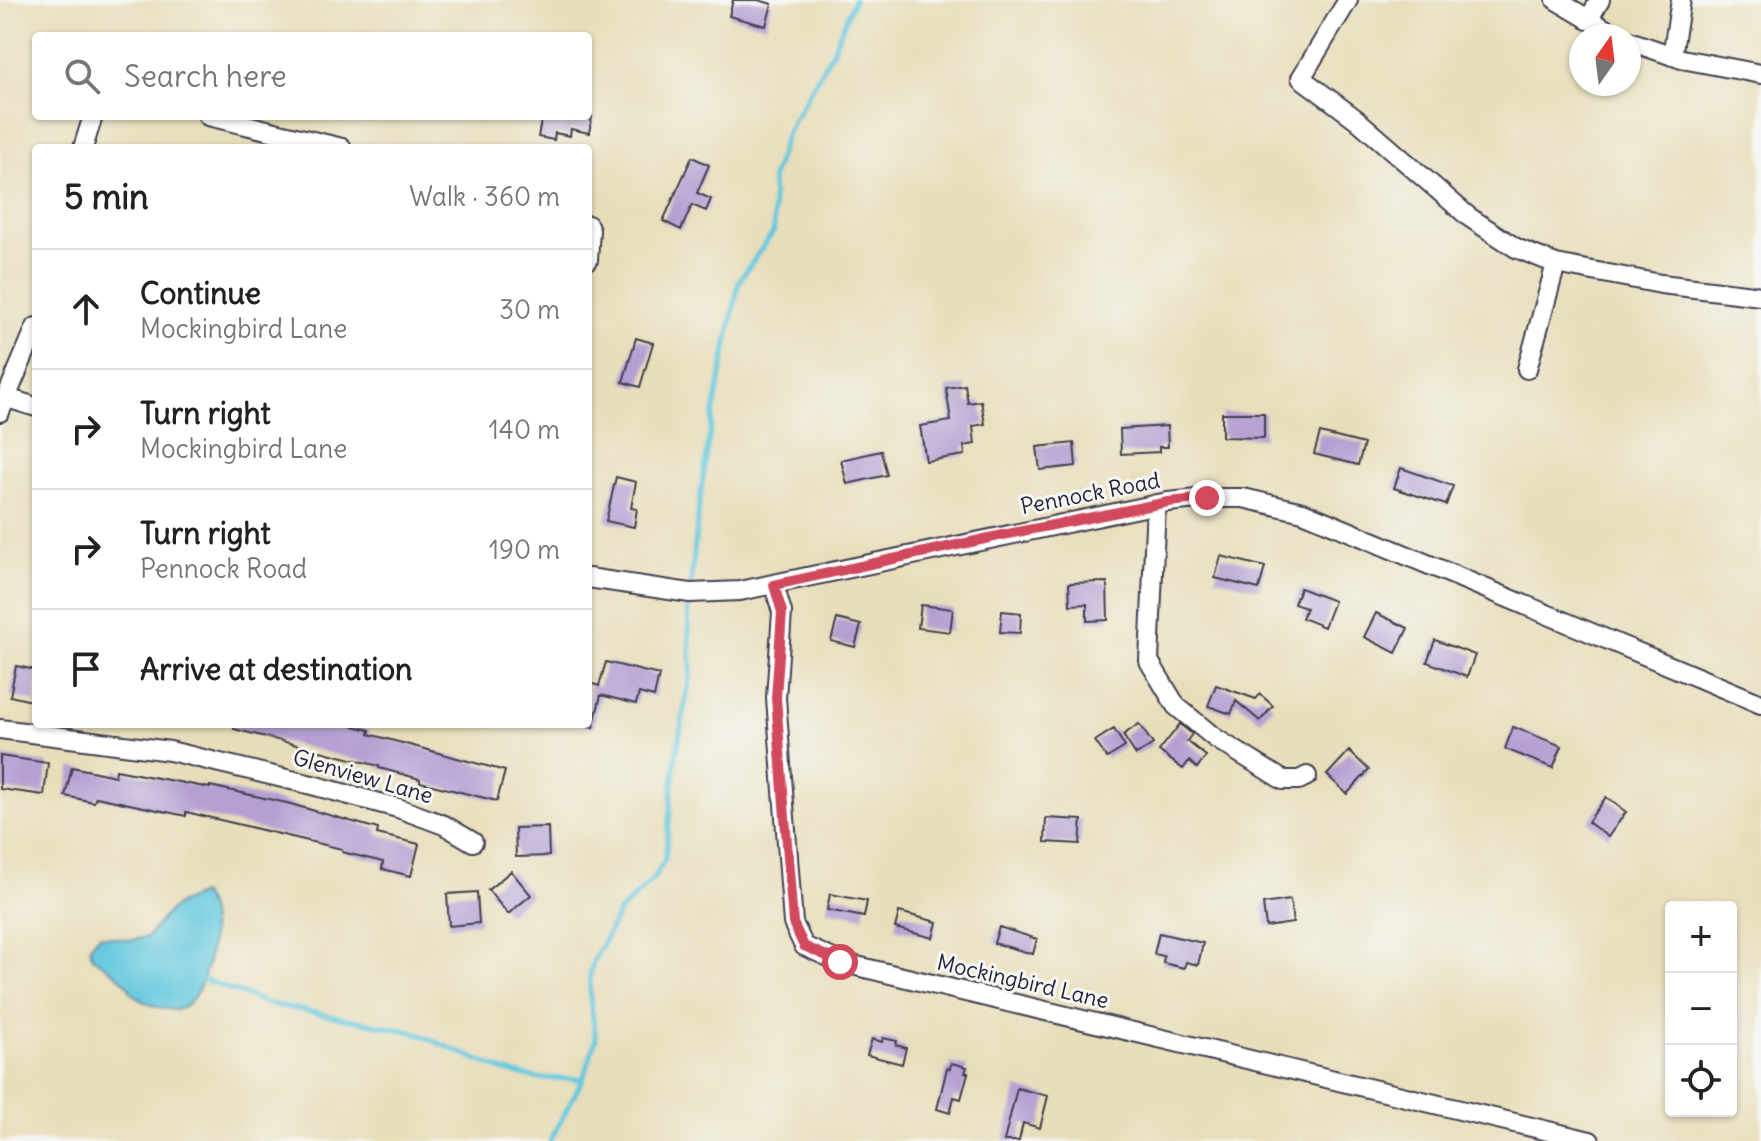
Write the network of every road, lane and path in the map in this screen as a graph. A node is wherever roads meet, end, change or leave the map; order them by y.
1 (1348, 0) edge
2 (1556, 0) edge
3 (1600, 0) edge
4 (1681, 0) edge
5 (1588, 20) junction
6 (1595, 24) edge
7 (1641, 45) edge
8 (1672, 56) junction
9 (1761, 74) edge
10 (92, 120) edge
11 (225, 120) edge
12 (84, 144) edge
13 (325, 144) edge
14 (1556, 264) junction
15 (1761, 296) edge
16 (32, 337) edge
17 (1527, 369) dead end
18 (4, 405) edge
19 (32, 407) edge
20 (1156, 504) junction
21 (592, 579) edge
22 (774, 585) junction
23 (1761, 704) edge
24 (0, 729) edge
25 (1307, 776) dead end
26 (473, 842) dead end
27 (1590, 1141) edge

1 - 14 street
2 - 5 street
3 - 5 street
4 - 8 street
5 - 6 street
7 - 8 street
8 - 9 street
10 - 12 street
11 - 13 street
14 - 15 street
14 - 17 street
16 - 18 street
18 - 19 street
20 - 22 street, Pennock Road
20 - 23 street, Pennock Road
20 - 25 street
21 - 22 street, Pennock Road
22 - 27 street, Mockingbird Lane
24 - 26 street, Glenview Lane

